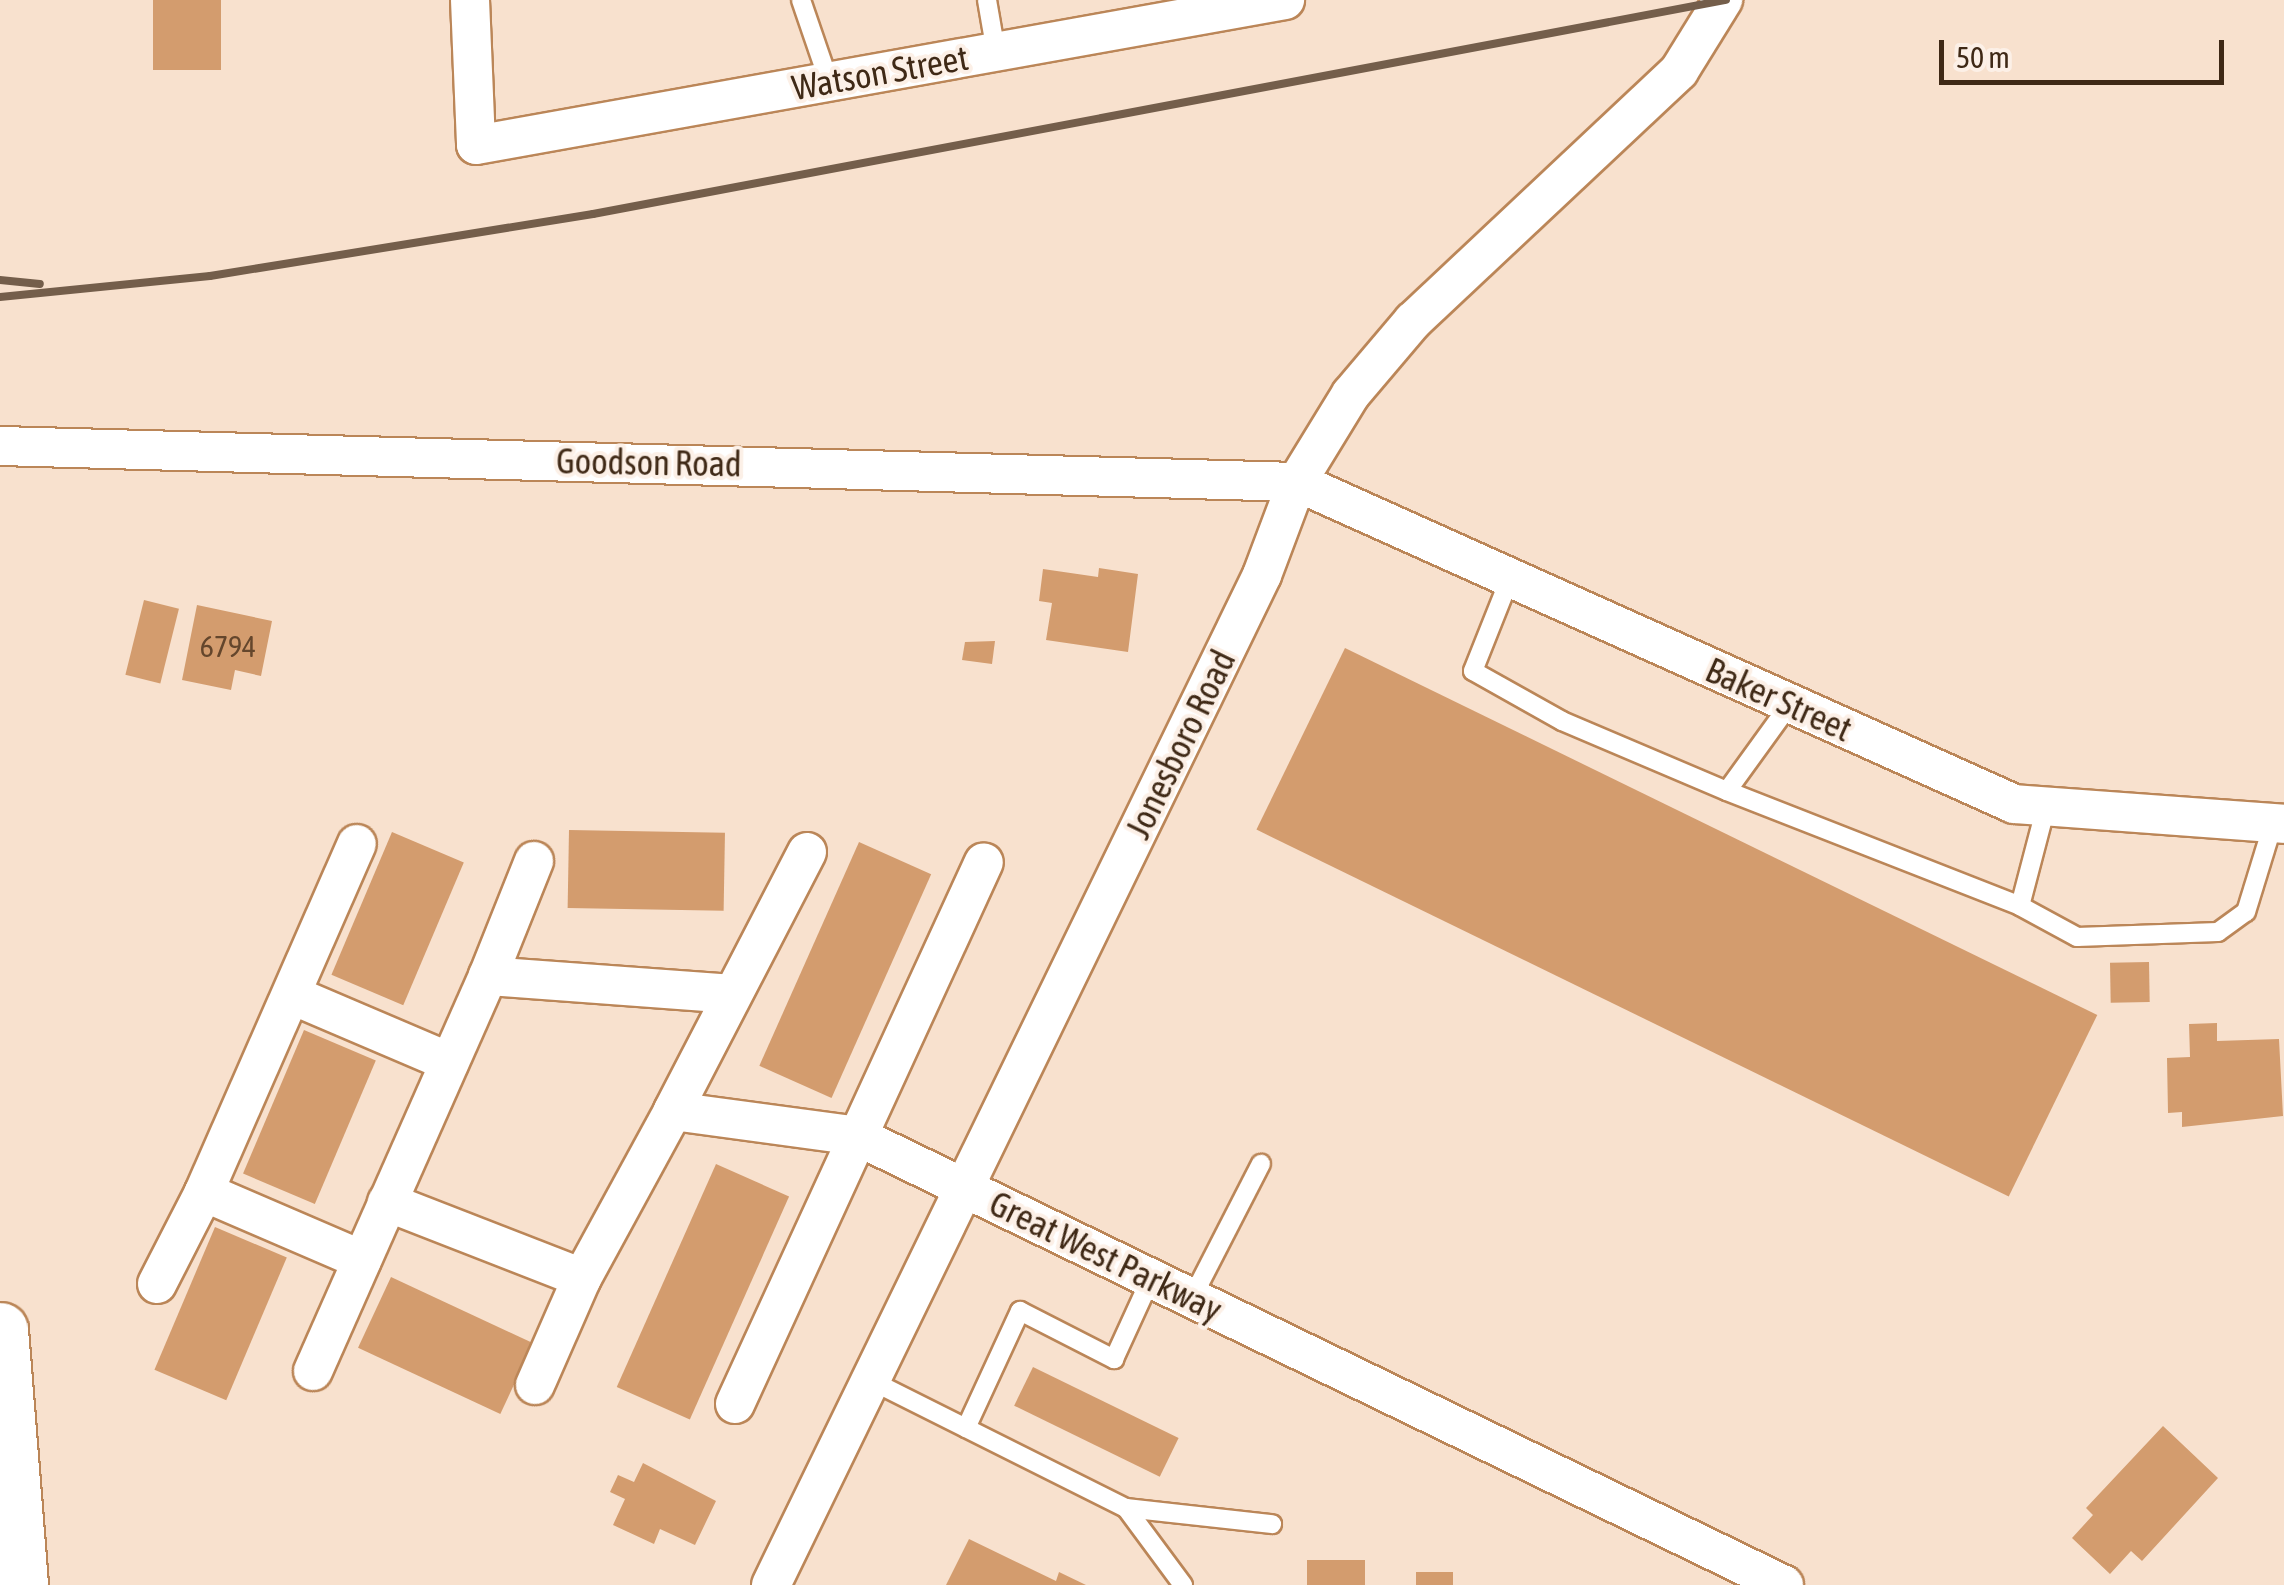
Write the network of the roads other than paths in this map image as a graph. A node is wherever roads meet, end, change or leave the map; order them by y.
1 (470, 0) edge
2 (801, 0) edge
3 (987, 0) edge
4 (1285, 0) edge
5 (1723, 0) edge
6 (996, 52) junction
7 (828, 82) junction
8 (0, 446) edge
9 (1298, 482) junction
10 (1510, 578) junction
11 (1790, 704) junction
12 (1727, 791) junction
13 (2046, 807) junction
14 (2278, 824) edge
15 (357, 844) dead end
16 (807, 852) dead end
17 (534, 861) dead end
18 (984, 862) dead end
19 (2020, 906) junction
20 (488, 976) junction
21 (292, 994) junction
22 (731, 994) junction
23 (450, 1062) junction
24 (673, 1111) junction
25 (857, 1136) junction
26 (1261, 1164) dead end
27 (965, 1187) junction
28 (204, 1192) junction
29 (388, 1202) junction
30 (362, 1260) junction
31 (582, 1278) junction
32 (1152, 1278) junction
33 (157, 1284) dead end
34 (1192, 1298) junction
35 (0, 1330) edge
36 (313, 1371) dead end
37 (870, 1380) junction
38 (535, 1386) dead end
39 (735, 1404) dead end
40 (966, 1428) junction
41 (1126, 1508) junction
42 (1272, 1524) dead end
43 (20, 1585) edge
44 (772, 1585) edge
45 (1183, 1585) edge
46 (1784, 1585) edge

1 - 7 street, Watson Street
2 - 7 lane
3 - 6 lane
4 - 6 street, Watson Street
5 - 9 street, Jonesboro Road
6 - 7 street, Watson Street
8 - 9 street, Goodson Road
9 - 10 street, Baker Street
9 - 27 street, Jonesboro Road
10 - 11 street, Baker Street
10 - 12 lane
11 - 12 lane
11 - 13 street, Baker Street
12 - 19 lane
13 - 14 street, Baker Street
13 - 19 lane
14 - 19 lane
15 - 21 street
16 - 22 street
17 - 20 street
18 - 25 street
20 - 22 street
20 - 23 street
21 - 23 street
21 - 28 street
22 - 24 street
23 - 29 street
24 - 25 street, Great West Parkway
24 - 31 street
25 - 27 street, Great West Parkway
25 - 39 street
26 - 34 lane
27 - 32 street, Great West Parkway
27 - 37 street, Jonesboro Road
28 - 30 street
28 - 33 street
29 - 30 street
29 - 31 street
30 - 36 street
31 - 38 street
32 - 34 street, Great West Parkway
32 - 40 lane
34 - 46 street, Great West Parkway
35 - 43 main road
37 - 40 lane
37 - 44 street, Jonesboro Road
40 - 41 lane
41 - 42 lane
41 - 45 lane

